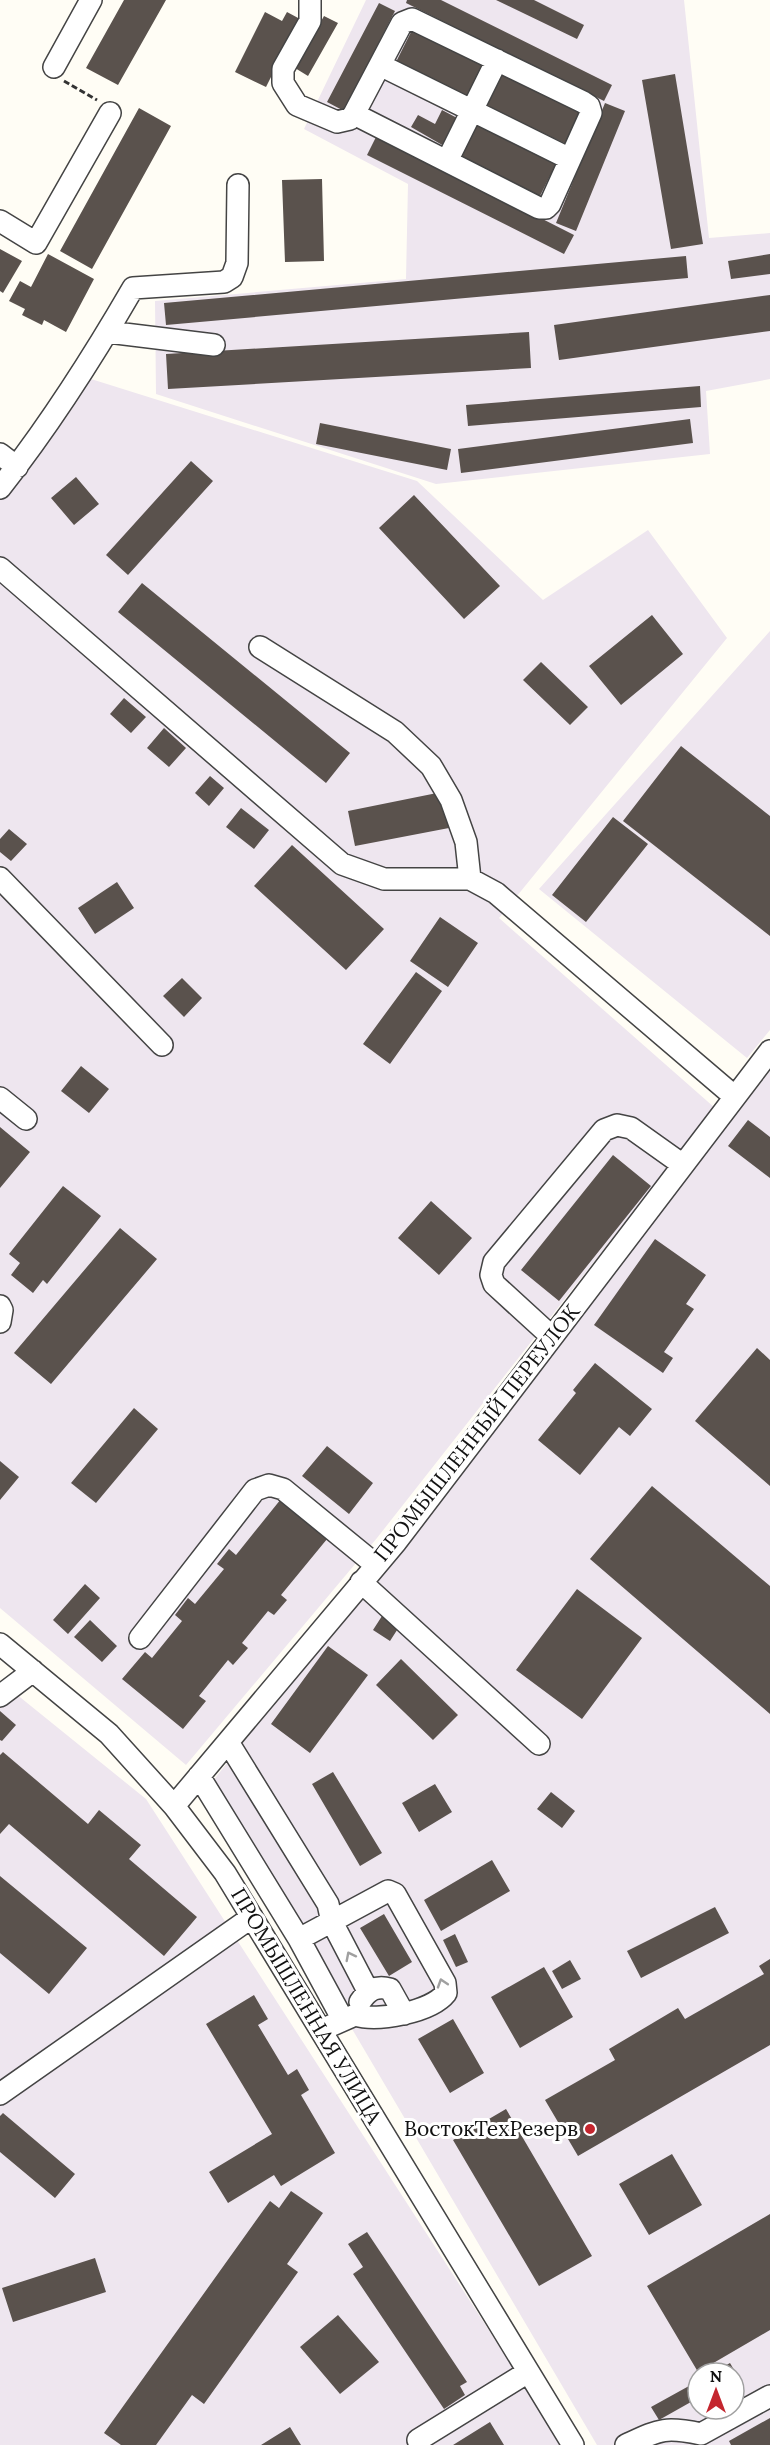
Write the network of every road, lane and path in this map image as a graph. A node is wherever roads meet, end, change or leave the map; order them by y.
1 (92, 0) edge
2 (310, 0) edge
3 (497, 60) junction
4 (380, 65) junction
5 (54, 67) joint
6 (472, 111) junction
7 (110, 113) joint
8 (354, 114) junction
9 (570, 159) junction
10 (447, 161) junction
11 (238, 185) dead end
12 (0, 220) edge
13 (108, 332) junction
14 (214, 345) dead end
15 (8, 461) edge
16 (0, 488) edge
17 (0, 568) edge
18 (260, 647) dead end
19 (0, 878) edge
20 (470, 879) junction
21 (162, 1045) dead end
22 (770, 1051) edge
23 (735, 1097) junction
24 (0, 1098) edge
25 (26, 1119) dead end
26 (683, 1166) junction
27 (0, 1306) edge
28 (0, 1323) edge
29 (552, 1337) junction
30 (376, 1565) junction
31 (361, 1582) junction
32 (140, 1638) dead end
33 (0, 1644) edge
34 (33, 1671) junction
35 (0, 1696) edge
36 (228, 1742) junction
37 (539, 1744) dead end
38 (199, 1776) junction
39 (174, 1806) junction
40 (252, 1917) junction
41 (332, 1922) junction
42 (299, 1939) junction
43 (368, 1991) junction
44 (404, 2014) junction
45 (349, 2018) junction
46 (321, 2030) junction
47 (0, 2094) edge
48 (528, 2372) junction
49 (770, 2396) edge
50 (418, 2440) dead end
51 (573, 2445) edge
52 (626, 2445) edge

1 - 5 street
2 - 8 street
3 - 4 street
3 - 6 street
3 - 9 street
4 - 6 street
4 - 8 street
5 - 7 path
6 - 9 street
6 - 10 street
7 - 12 street
8 - 10 street
9 - 10 street
11 - 13 street
13 - 14 street
13 - 15 street
15 - 16 street
17 - 20 street
18 - 20 street
19 - 21 street
20 - 23 street
22 - 23 street, ПРОМЫШЛЕННЫЙ ПЕРЕУЛОК
23 - 26 street, ПРОМЫШЛЕННЫЙ ПЕРЕУЛОК
24 - 25 street
26 - 29 street, ПРОМЫШЛЕННЫЙ ПЕРЕУЛОК
26 - 29 street
27 - 28 street
29 - 30 street, ПРОМЫШЛЕННЫЙ ПЕРЕУЛОК
30 - 31 street, ПРОМЫШЛЕННЫЙ ПЕРЕУЛОК
30 - 32 street
31 - 36 street, ПРОМЫШЛЕННЫЙ ПЕРЕУЛОК
31 - 37 street
33 - 34 street, ПРОМЫШЛЕННАЯ УЛИЦА
34 - 35 street
34 - 39 street, ПРОМЫШЛЕННАЯ УЛИЦА
36 - 38 street, ПРОМЫШЛЕННЫЙ ПЕРЕУЛОК
36 - 41 street
38 - 39 street, ПРОМЫШЛЕННЫЙ ПЕРЕУЛОК
38 - 42 street
39 - 40 street, ПРОМЫШЛЕННАЯ УЛИЦА
40 - 46 street, ПРОМЫШЛЕННАЯ УЛИЦА
40 - 47 street
41 - 42 street
43 -> 41 street
44 -> 41 street
42 - 45 street
43 - 44 street
43 - 45 street
44 - 45 street
45 - 46 street
46 - 48 street, ПРОМЫШЛЕННАЯ УЛИЦА
48 - 50 street
48 - 51 street, ПРОМЫШЛЕННАЯ УЛИЦА
49 - 52 street

